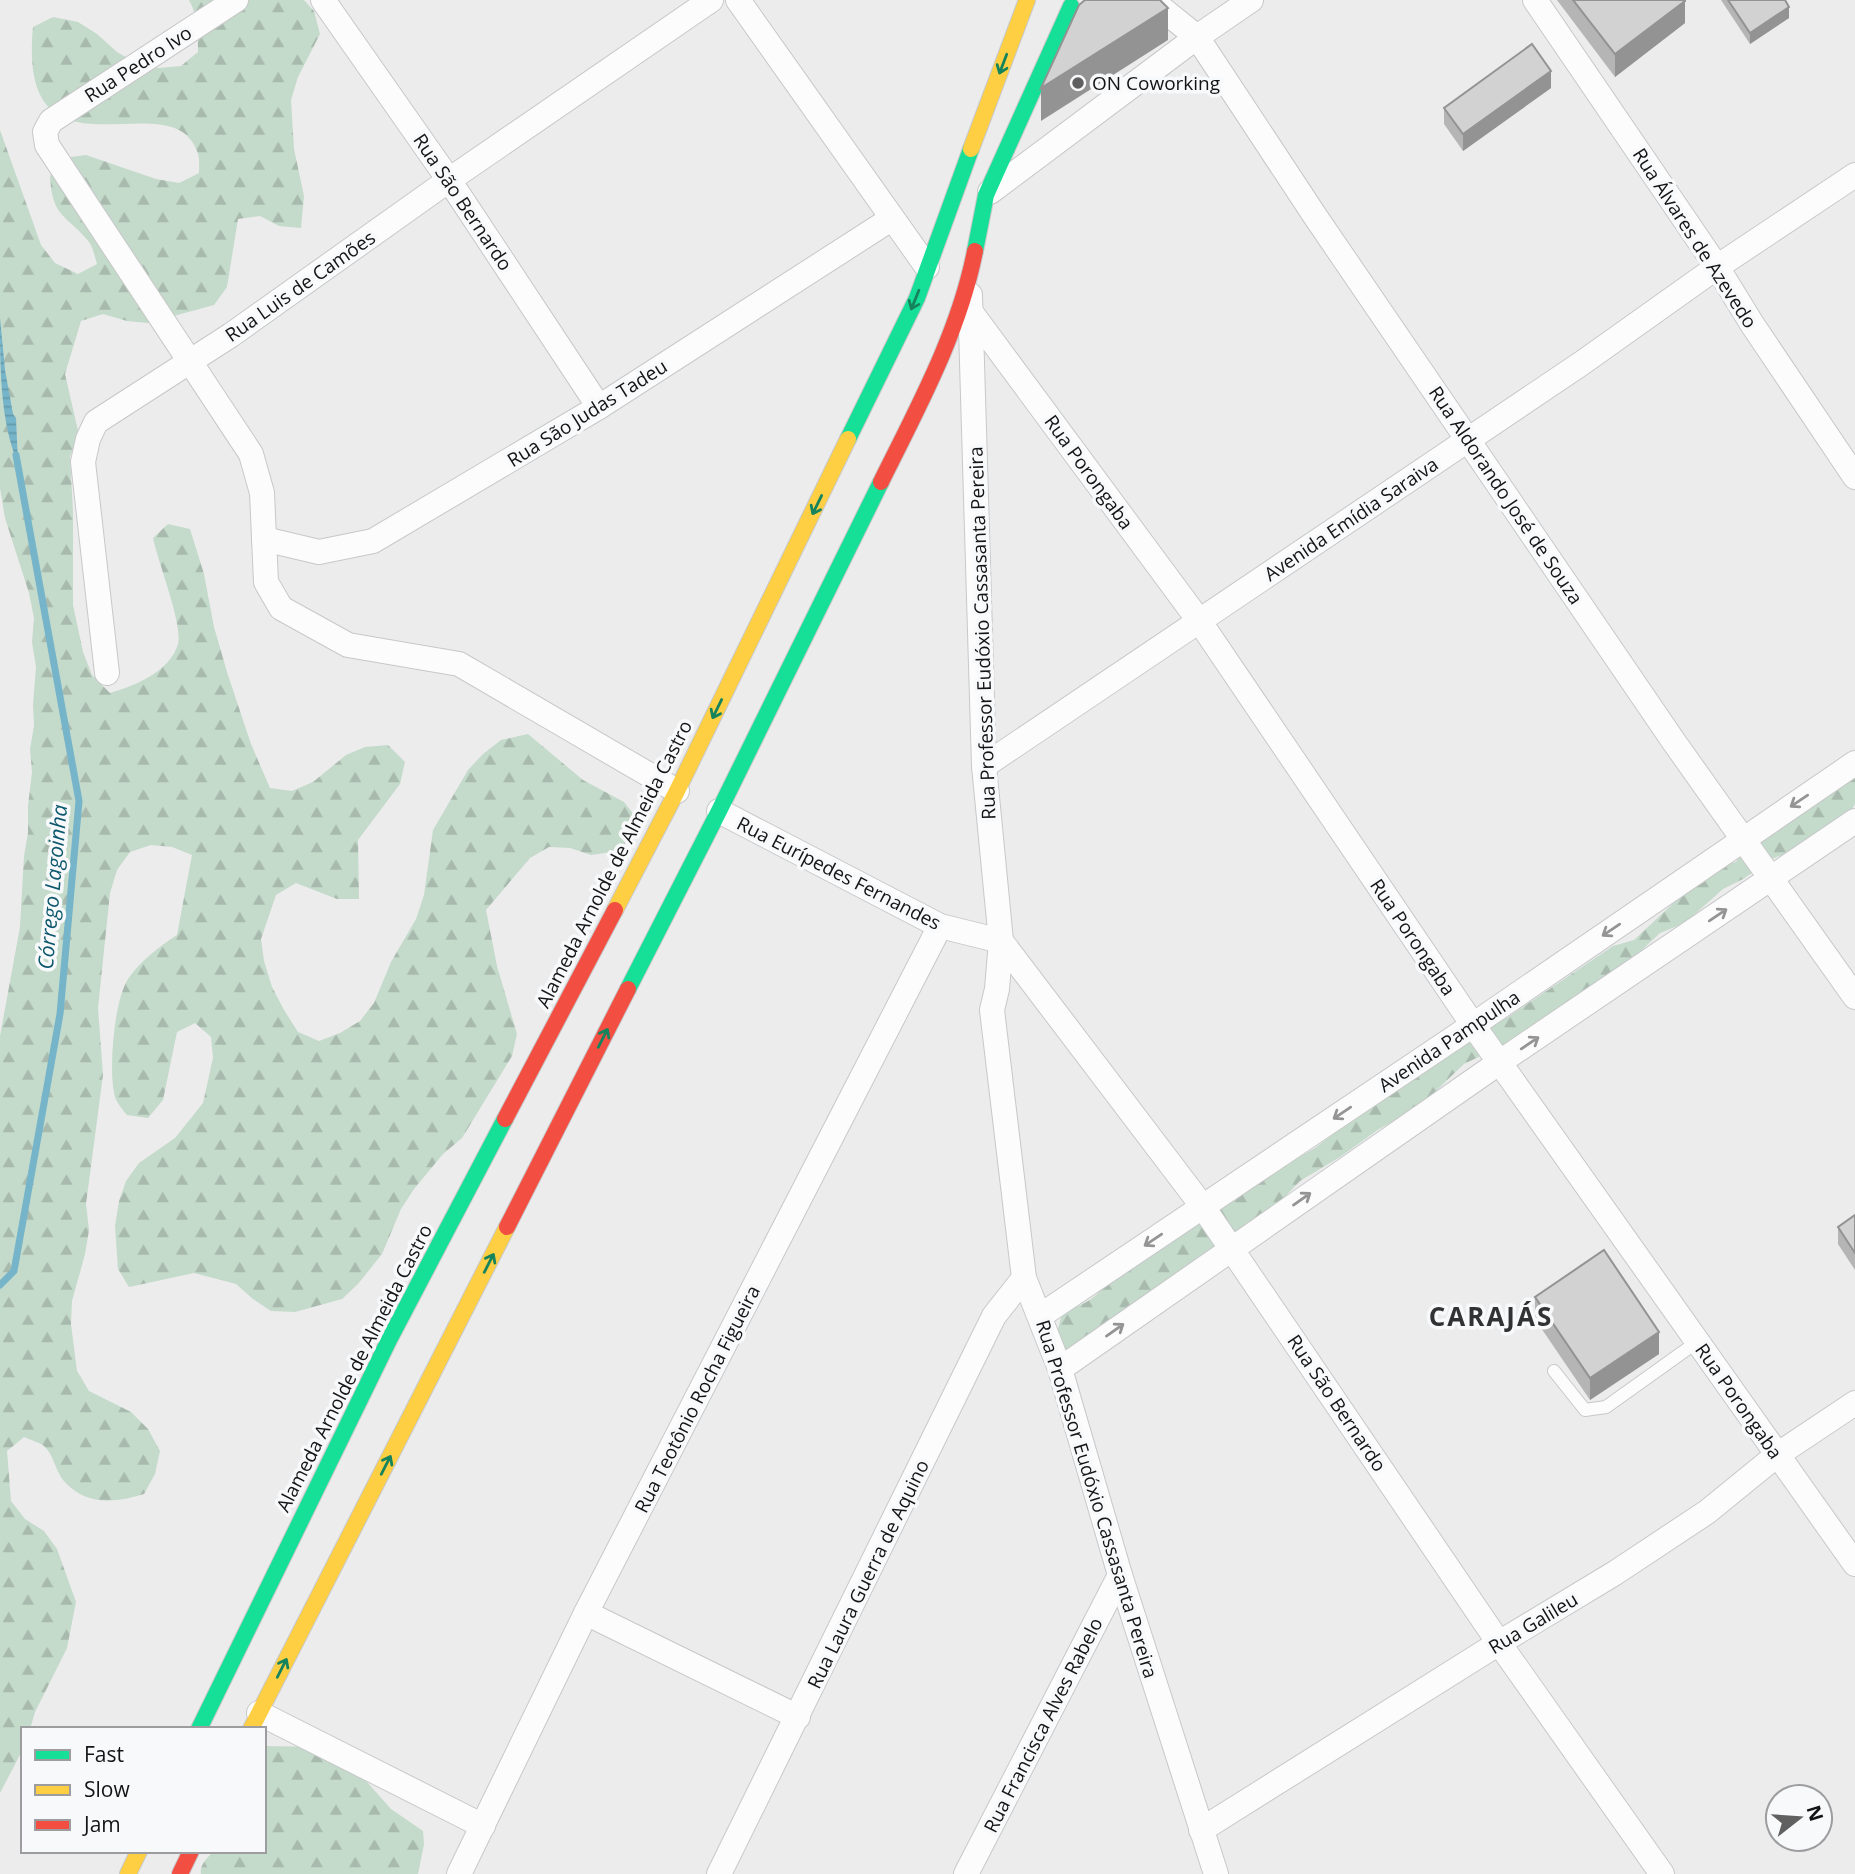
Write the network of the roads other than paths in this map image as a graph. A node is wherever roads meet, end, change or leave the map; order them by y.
1 (236, 0) edge
2 (323, 0) edge
3 (711, 0) edge
4 (738, 0) edge
5 (1027, 0) edge
6 (1052, 0) edge
7 (1150, 0) edge
8 (1251, 0) edge
9 (1535, 0) edge
10 (1089, 5) edge
11 (1071, 6) junction
12 (1197, 37) junction
13 (1855, 175) edge
14 (449, 180) junction
15 (986, 195) junction
16 (891, 219) junction
17 (927, 267) junction
18 (1717, 267) junction
19 (970, 282) junction
20 (970, 311) junction
21 (189, 362) junction
22 (599, 407) junction
23 (1469, 439) junction
24 (1855, 477) edge
25 (264, 539) junction
26 (1200, 622) junction
27 (107, 673) dead end
28 (1855, 763) edge
29 (984, 766) junction
30 (677, 791) junction
31 (719, 811) junction
32 (1855, 821) edge
33 (1744, 838) junction
34 (1772, 878) junction
35 (940, 926) junction
36 (1001, 941) junction
37 (1855, 997) edge
38 (1473, 1025) junction
39 (1500, 1062) junction
40 (1203, 1207) junction
41 (1231, 1248) junction
42 (1024, 1278) junction
43 (1040, 1316) junction
44 (1697, 1342) junction
45 (1060, 1369) junction
46 (1554, 1371) dead end
47 (1855, 1403) edge
48 (1777, 1455) junction
49 (1855, 1564) edge
50 (1120, 1576) junction
51 (586, 1613) junction
52 (1499, 1643) junction
53 (798, 1717) junction
54 (255, 1721) edge
55 (200, 1727) edge
56 (483, 1826) junction
57 (1201, 1830) junction
58 (138, 1853) edge
59 (190, 1853) edge
60 (128, 1874) edge
61 (180, 1874) edge
62 (459, 1874) edge
63 (719, 1874) edge
64 (966, 1874) edge
65 (1216, 1874) edge
66 (1662, 1874) edge

1 - 21 street, Rua Pedro Ivo
2 - 14 street, Rua São Bernardo
3 - 14 street, Rua Luis de Camões
4 - 16 street
5 -> 17 main road, Alameda Arnolde de Almeida Castro
6 - 11 main road
7 - 12 street, Rua Aldorando José de Souza
8 - 12 street
9 - 18 street, Rua Álvares de Azevedo
10 - 11 main road
11 - 15 main road
12 - 15 street
12 - 23 street, Rua Aldorando José de Souza
13 - 18 street, Avenida Emídia Saraiva
14 - 21 street, Rua Luis de Camões
14 - 22 street, Rua São Bernardo
15 - 19 main road
16 - 17 street
16 - 22 street, Rua São Judas Tadeu
17 -> 30 main road, Alameda Arnolde de Almeida Castro
18 - 23 street, Avenida Emídia Saraiva
18 - 24 street, Rua Álvares de Azevedo
19 - 20 street, Rua Professor Eudóxio Cassasanta Pereira
19 - 31 main road
20 - 26 street, Rua Porongaba
20 - 29 street, Rua Professor Eudóxio Cassasanta Pereira
21 - 25 street
21 - 27 street, Rua Luis de Camões
22 - 25 street, Rua São Judas Tadeu
23 - 26 street, Avenida Emídia Saraiva
23 - 33 street, Rua Aldorando José de Souza
25 - 30 street
26 - 29 street, Avenida Emídia Saraiva
26 - 38 street, Rua Porongaba
28 -> 33 street, Avenida Pampulha
29 - 36 street, Rua Professor Eudóxio Cassasanta Pereira
30 - 55 main road, Alameda Arnolde de Almeida Castro
31 - 35 street, Rua Eurípedes Fernandes
54 -> 31 main road
32 - 34 street
33 - 34 street, Rua Aldorando José de Souza
33 -> 38 street, Avenida Pampulha
34 - 37 street, Rua Aldorando José de Souza
39 -> 34 street
35 - 36 street, Rua Eurípedes Fernandes
35 - 51 street, Rua Teotônio Rocha Figueira
36 - 40 street, Rua São Bernardo
36 - 42 street, Rua Professor Eudóxio Cassasanta Pereira
38 - 39 street, Rua Porongaba
38 -> 40 street, Avenida Pampulha
41 -> 39 street
39 - 44 street, Rua Porongaba
40 - 41 street, Rua São Bernardo
40 -> 43 street, Avenida Pampulha
45 -> 41 street
41 - 52 street, Rua São Bernardo
42 - 43 street, Rua Professor Eudóxio Cassasanta Pereira
42 - 53 street, Rua Laura Guerra de Aquino
43 - 45 street, Rua Professor Eudóxio Cassasanta Pereira
44 - 46 lane
44 - 48 street, Rua Porongaba
45 - 50 street, Rua Professor Eudóxio Cassasanta Pereira
47 - 48 street, Rua Galileu
48 - 49 street, Rua Porongaba
48 - 52 street, Rua Galileu
50 - 57 street, Rua Professor Eudóxio Cassasanta Pereira
50 - 64 street, Rua Francisca Alves Rabelo
51 - 53 street
51 - 56 street, Rua Teotônio Rocha Figueira
52 - 57 street, Rua Galileu
52 - 66 street, Rua São Bernardo
53 - 63 street, Rua Laura Guerra de Aquino
54 - 56 street
56 - 62 street, Rua Teotônio Rocha Figueira
57 - 65 street, Rua Professor Eudóxio Cassasanta Pereira
58 - 60 main road
59 - 61 main road

